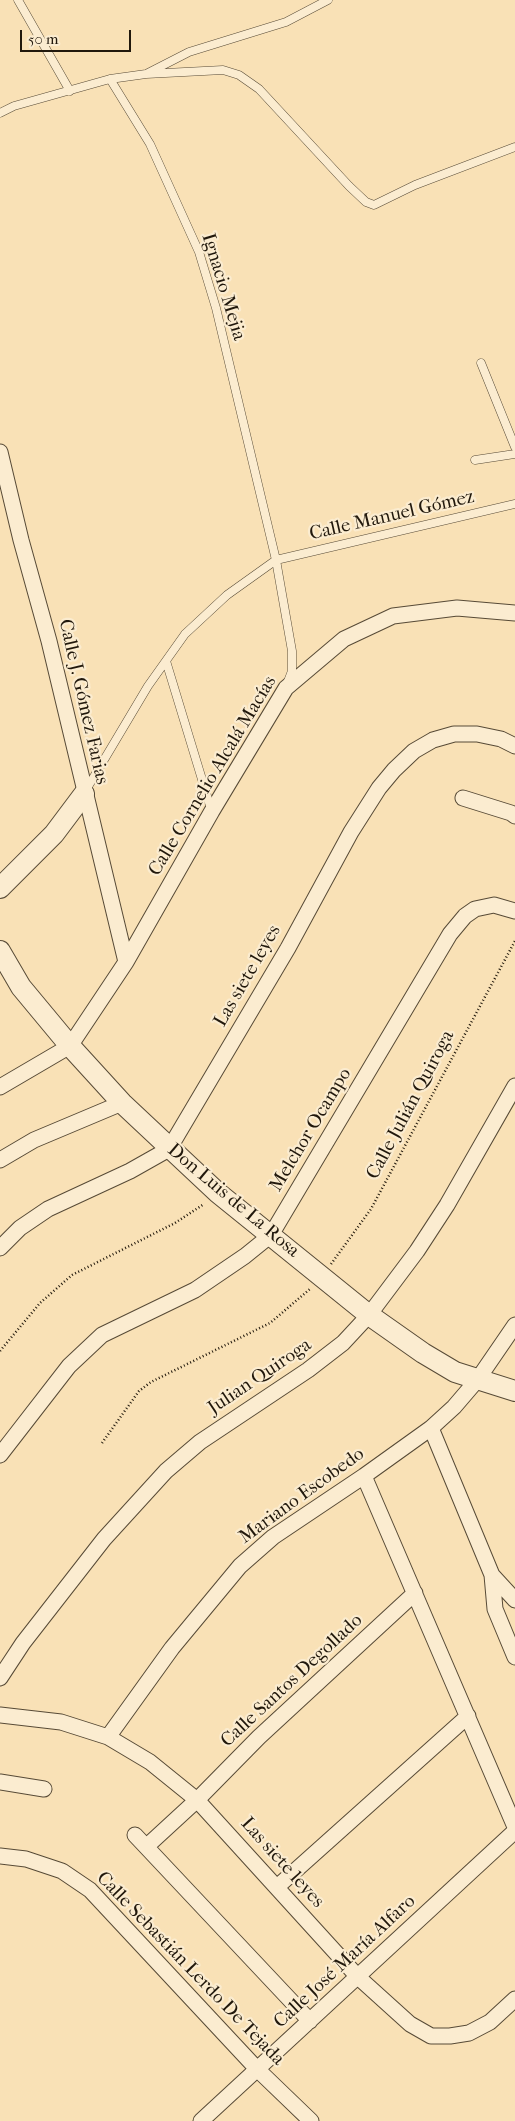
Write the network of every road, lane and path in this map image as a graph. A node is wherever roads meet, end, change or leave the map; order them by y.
1 (18, 0) edge
2 (328, 0) edge
3 (146, 74) junction
4 (110, 79) junction
5 (70, 91) junction
6 (0, 112) edge
7 (515, 147) edge
8 (481, 363) dead end
9 (515, 447) edge
10 (0, 452) edge
11 (515, 454) edge
12 (475, 460) dead end
13 (515, 504) edge
14 (276, 560) junction
15 (515, 613) edge
16 (166, 660) junction
17 (286, 688) junction
18 (515, 746) edge
19 (84, 794) junction
20 (463, 798) dead end
21 (212, 811) junction
22 (515, 816) edge
23 (0, 888) edge
24 (515, 911) edge
25 (515, 941) edge
26 (0, 951) edge
27 (126, 962) junction
28 (70, 1046) junction
29 (515, 1086) edge
30 (0, 1087) edge
31 (122, 1103) junction
32 (169, 1149) junction
33 (0, 1160) edge
34 (218, 1193) junction
35 (272, 1235) junction
36 (0, 1248) edge
37 (322, 1276) junction
38 (369, 1315) junction
39 (515, 1325) edge
40 (0, 1351) edge
41 (478, 1379) junction
42 (515, 1391) edge
43 (431, 1428) junction
44 (102, 1442) dead end
45 (0, 1454) edge
46 (364, 1476) junction
47 (492, 1575) junction
48 (415, 1593) junction
49 (515, 1600) edge
50 (515, 1657) edge
51 (0, 1678) edge
52 (0, 1716) edge
53 (468, 1716) junction
54 (108, 1737) junction
55 (0, 1782) edge
56 (44, 1789) dead end
57 (197, 1800) junction
58 (515, 1827) edge
59 (515, 1831) edge
60 (135, 1835) dead end
61 (147, 1846) junction
62 (0, 1856) edge
63 (277, 1887) junction
64 (358, 1977) junction
65 (515, 1999) edge
66 (310, 2021) junction
67 (257, 2069) junction
68 (200, 2121) edge
69 (311, 2121) edge

1 - 5 lane
2 - 3 lane
3 - 4 lane
3 - 7 lane
4 - 5 lane
4 - 14 lane, Ignacio Mejia
5 - 6 lane
8 - 9 lane
10 - 19 street, Calle J. Gómez Farias
11 - 12 lane
13 - 14 lane, Calle Manuel Gómez
14 - 16 lane
14 - 17 lane, Ignacio Mejia
15 - 17 street, Calle Cornelio Alcalá Macías
16 - 19 lane
16 - 21 lane
17 - 21 street, Calle Cornelio Alcalá Macías
18 - 32 street, Las siete leyes
19 - 23 street
19 - 27 street, Calle J. Gómez Farias
20 - 22 street
21 - 27 street, Calle Cornelio Alcalá Macías
24 - 35 street, Melchor Ocampo
25 - 37 path, Calle Julián Quiroga
26 - 28 street, Don Luis de La Rosa
27 - 28 street, Calle Cornelio Alcalá Macías
28 - 30 street
28 - 31 street, Don Luis de La Rosa
29 - 38 street, Julian Quiroga
31 - 32 street, Don Luis de La Rosa
31 - 33 street
32 - 34 street, Don Luis de La Rosa
32 - 36 street, Las siete leyes
34 - 35 street, Don Luis de La Rosa
34 - 40 path
35 - 37 street, Don Luis de La Rosa
35 - 45 street, Melchor Ocampo
37 - 38 street, Don Luis de La Rosa
37 - 44 path, Calle Julián Quiroga
38 - 41 street, Don Luis de La Rosa
38 - 51 street, Julian Quiroga
39 - 41 street, Mariano Escobedo
41 - 42 street, Don Luis de La Rosa
41 - 43 street, Mariano Escobedo
43 - 46 street, Mariano Escobedo
43 - 47 street
46 - 48 street
46 - 54 street, Mariano Escobedo
47 - 49 street
47 - 50 street
48 - 53 street
48 - 57 street, Calle Santos Degollado
52 - 54 street, Las siete leyes
53 - 58 street
53 - 63 street
54 - 57 street, Las siete leyes
55 - 56 street
57 - 61 street, Calle Santos Degollado
57 - 63 street, Las siete leyes
59 - 64 street, Calle José María Alfaro
60 - 61 street
61 - 66 street
62 - 67 street, Calle Sebastián Lerdo De Tejada
63 - 64 street, Las siete leyes
64 - 65 street, Las siete leyes
64 - 66 street, Calle José María Alfaro
66 - 67 street, Calle José María Alfaro
67 - 68 street, Calle José María Alfaro
67 - 69 street, Calle Sebastián Lerdo De Tejada

